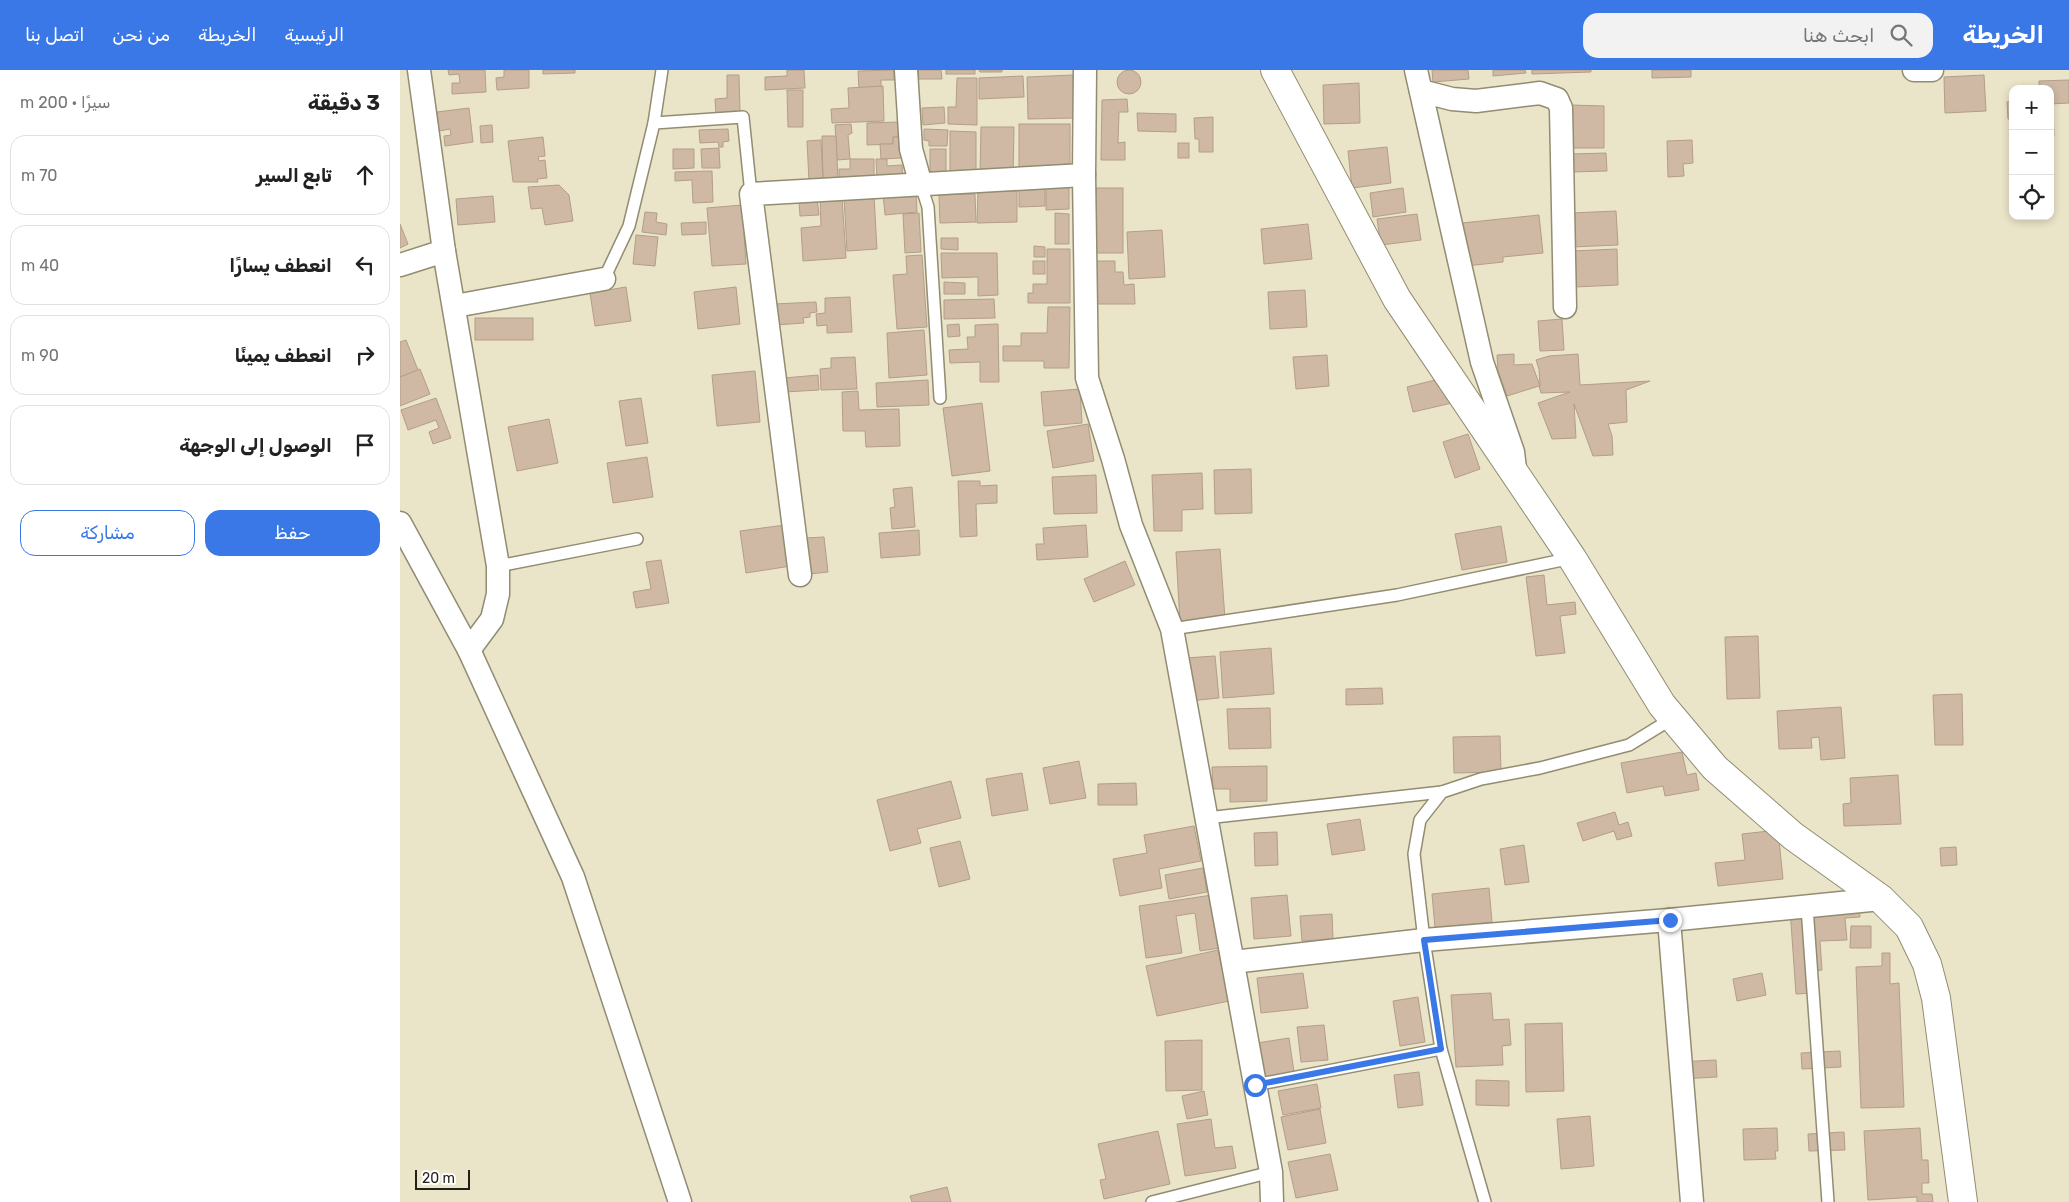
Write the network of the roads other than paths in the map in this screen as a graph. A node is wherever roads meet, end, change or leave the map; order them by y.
1 (419, 70) edge
2 (662, 70) edge
3 (906, 70) edge
4 (1085, 70) edge
5 (1275, 70) edge
6 (1914, 70) edge
7 (1932, 70) edge
8 (1418, 81) edge
9 (654, 123) junction
10 (1084, 175) junction
11 (921, 185) junction
12 (751, 194) junction
13 (444, 251) junction
14 (400, 265) edge
15 (604, 279) joint
16 (454, 306) junction
17 (1565, 307) dead end
18 (940, 398) dead end
19 (1516, 475) junction
20 (400, 523) edge
21 (637, 539) dead end
22 (1572, 558) junction
23 (498, 566) junction
24 (800, 575) dead end
25 (1172, 629) junction
26 (470, 650) junction
27 (1673, 718) junction
28 (1442, 792) junction
29 (1206, 818) junction
30 (1882, 899) junction
31 (1807, 907) junction
32 (1670, 920) junction
33 (1424, 940) junction
34 (1233, 962) junction
35 (1441, 1049) junction
36 (1255, 1085) junction
37 (1271, 1172) junction
38 (680, 1202) edge
39 (1152, 1202) edge
40 (1272, 1202) edge
41 (1486, 1202) edge
42 (1692, 1202) edge
43 (1828, 1202) edge
44 (1963, 1202) edge

1 - 13 street
2 - 9 lane
3 - 11 street
4 - 10 street
5 - 19 street
6 - 7 street
8 - 17 street
8 - 19 street
9 - 12 lane
9 - 15 lane
10 - 11 street
10 - 25 street
11 - 12 street
11 - 18 lane
12 - 24 street
13 - 14 street
13 - 16 street
15 - 16 street
16 - 23 street
19 - 22 street
20 - 26 street
21 - 23 lane
22 - 25 lane
22 - 27 street
23 - 26 street
25 - 29 street
26 - 38 street
27 - 28 lane
27 - 30 street
28 - 29 lane
28 - 33 lane
29 - 34 street
30 - 31 street
30 - 44 street
31 - 32 street
31 - 43 lane
32 - 33 street
32 - 42 street
33 - 34 street
33 - 35 lane
34 - 36 street
35 - 36 lane
35 - 41 lane
36 - 37 street
37 - 39 lane
37 - 40 street

